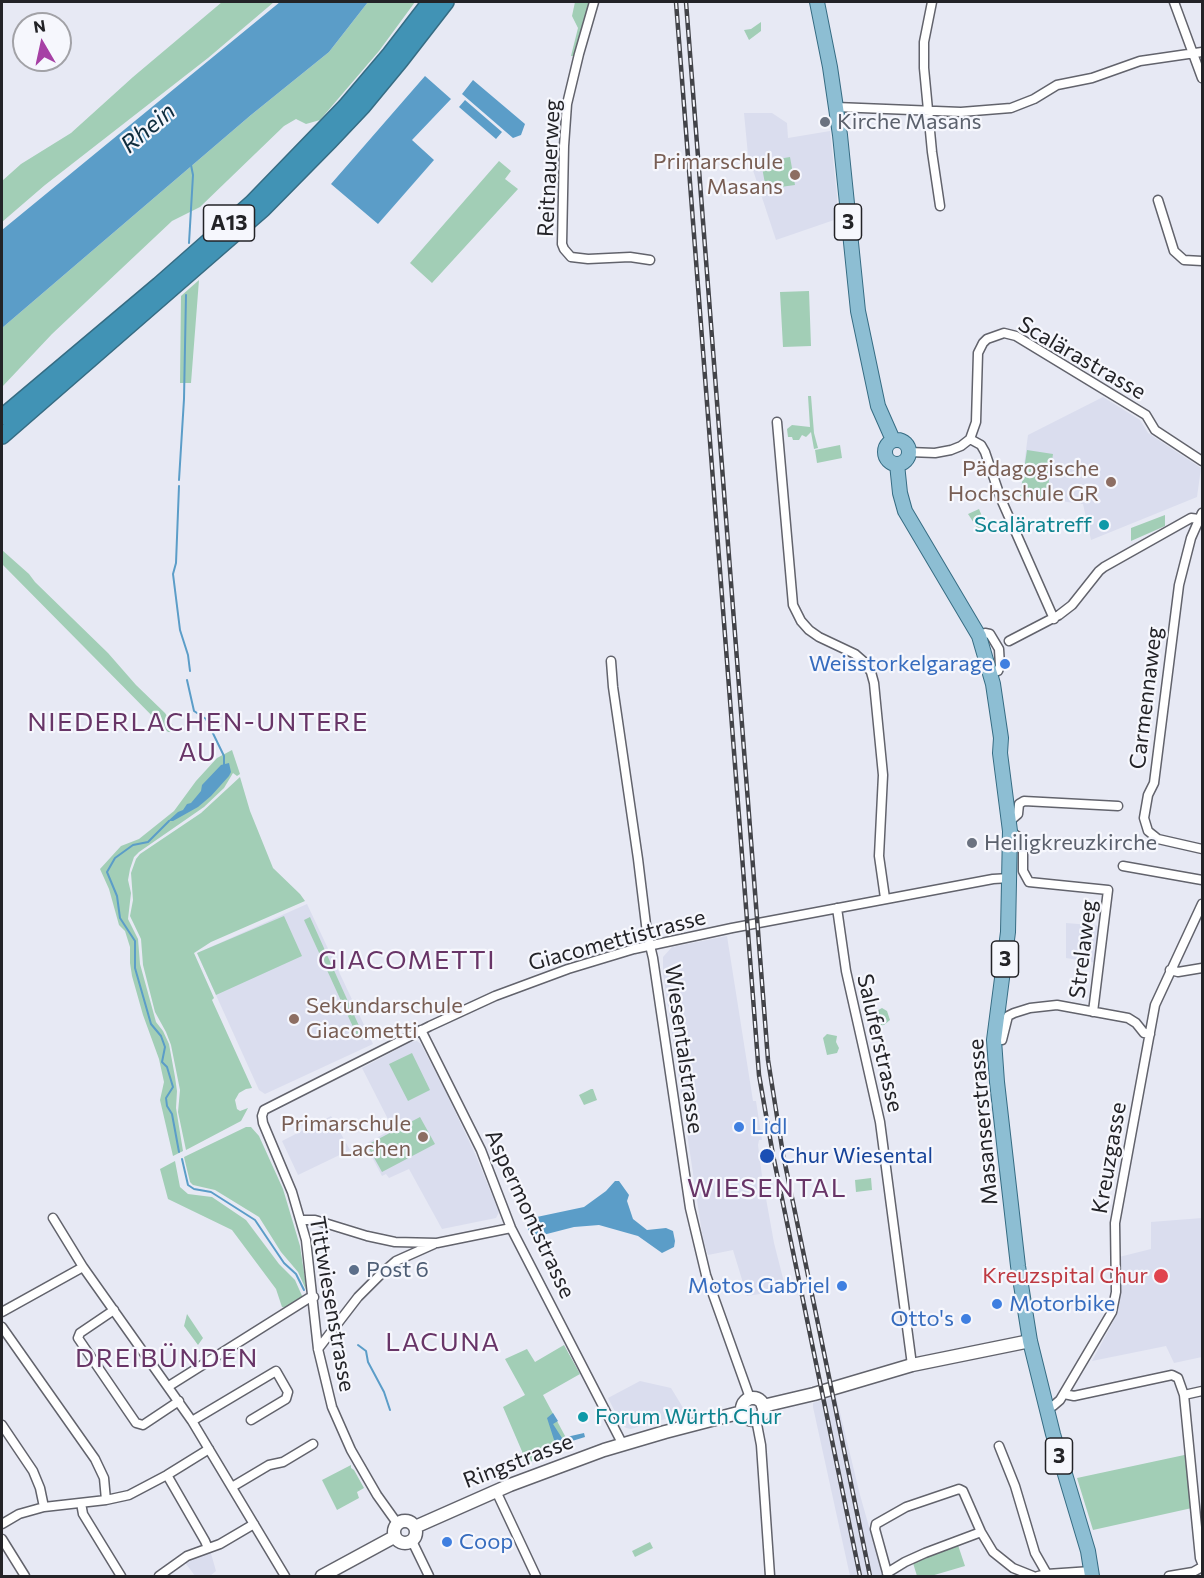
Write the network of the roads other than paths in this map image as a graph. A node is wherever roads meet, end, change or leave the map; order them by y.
1 (430, 2) edge
2 (446, 2) edge
3 (594, 2) edge
4 (817, 2) edge
5 (932, 2) edge
6 (1174, 2) edge
7 (1198, 53) edge
8 (1203, 78) edge
9 (836, 107) junction
10 (928, 111) junction
11 (1158, 200) dead end
12 (940, 206) dead end
13 (650, 260) dead end
14 (1203, 261) edge
15 (2, 417) edge
16 (777, 422) dead end
17 (2, 436) edge
18 (970, 439) junction
19 (893, 440) junction
20 (909, 452) junction
21 (1203, 461) edge
22 (897, 464) junction
23 (1201, 516) edge
24 (1054, 619) junction
25 (1009, 641) dead end
26 (611, 661) dead end
27 (1118, 806) dead end
28 (1010, 826) junction
29 (1203, 849) edge
30 (1123, 866) dead end
31 (1010, 878) junction
32 (1203, 880) edge
33 (885, 898) junction
34 (1203, 904) edge
35 (837, 908) junction
36 (650, 946) junction
37 (1203, 968) edge
38 (1170, 970) junction
39 (1093, 1012) junction
40 (422, 1030) junction
41 (1150, 1034) junction
42 (994, 1040) junction
43 (262, 1116) joint
44 (53, 1218) dead end
45 (301, 1220) junction
46 (512, 1228) junction
47 (395, 1242) junction
48 (437, 1243) junction
49 (396, 1261) junction
50 (83, 1267) junction
51 (314, 1298) junction
52 (114, 1310) junction
53 (2, 1312) edge
54 (2, 1327) edge
55 (1030, 1341) junction
56 (318, 1349) junction
57 (912, 1365) junction
58 (169, 1386) junction
59 (1203, 1391) edge
60 (1064, 1394) junction
61 (1184, 1395) junction
62 (750, 1398) junction
63 (178, 1401) junction
64 (763, 1406) junction
65 (1046, 1407) junction
66 (742, 1412) junction
67 (756, 1419) junction
68 (251, 1420) dead end
69 (192, 1421) junction
70 (2, 1425) edge
71 (313, 1444) dead end
72 (623, 1445) junction
73 (999, 1446) dead end
74 (209, 1449) junction
75 (167, 1475) junction
76 (232, 1487) junction
77 (496, 1491) junction
78 (106, 1500) junction
79 (81, 1503) junction
80 (44, 1507) junction
81 (397, 1523) junction
82 (2, 1524) edge
83 (254, 1524) junction
84 (414, 1527) junction
85 (981, 1532) junction
86 (394, 1537) junction
87 (2, 1539) edge
88 (412, 1541) junction
89 (208, 1548) junction
90 (1203, 1565) edge
91 (1092, 1574) edge
92 (888, 1575) edge
93 (1042, 1575) edge
94 (25, 1576) edge
95 (121, 1576) edge
96 (159, 1576) edge
97 (285, 1576) edge
98 (322, 1576) edge
99 (429, 1576) edge
100 (536, 1576) edge
101 (770, 1576) edge
102 (1033, 1576) edge
103 (1169, 1576) edge

1 - 15 highway, A13
2 - 17 highway, A13
3 - 13 street, Reitnauerweg
4 - 9 main road, 3
5 - 10 street
6 - 7 street
7 - 8 street
7 - 10 street
9 - 10 street
9 - 19 main road, 3
10 - 12 street
11 - 14 street
16 - 33 street
18 - 20 street
18 - 21 street, Scalärastrasse
18 - 24 street
19 - 20 main road, 3
19 - 22 main road, 3
20 - 22 main road
22 - 28 main road, Masanserstrasse / 3
23 - 24 street
23 - 29 street, Carmennaweg
24 - 25 street
26 - 36 street, Wiesentalstrasse
27 - 28 street
28 - 31 main road, Masanserstrasse / 3
28 - 39 street, Strelaweg
30 - 32 street
31 - 33 street, Giacomettistrasse
31 - 42 main road, Masanserstrasse / 3
33 - 35 street, Giacomettistrasse
34 - 38 street, Kreuzgasse
35 - 36 street, Giacomettistrasse
35 - 57 street, Saluferstrasse
36 - 40 street, Giacomettistrasse
36 - 62 street, Wiesentalstrasse
37 - 38 street
38 - 41 street, Kreuzgasse
39 - 41 street
39 - 42 street
40 - 43 street, Giacomettistrasse
40 - 46 street, Aspermontstrasse
41 - 60 street, Kreuzgasse
42 - 55 main road, Masanserstrasse / 3
43 - 45 street, Tittwiesenstrasse
44 - 50 street
45 - 47 street
45 - 51 street, Tittwiesenstrasse
46 - 48 street
46 - 72 street, Aspermontstrasse
47 - 48 street
47 - 49 street
48 - 49 street
49 - 56 street
50 - 52 street
50 - 53 street
51 - 56 street, Tittwiesenstrasse
51 - 58 street
52 - 58 street
52 - 63 street
54 - 78 street
55 - 57 main road
55 - 65 main road, Masanserstrasse / 3
56 - 81 street, Tittwiesenstrasse
57 - 64 main road
58 - 63 street
59 - 61 street
60 - 61 street
60 - 65 street, Kreuzgasse
61 - 90 street
62 - 64 main road
62 - 66 main road
63 - 69 street
64 - 67 main road
65 - 91 main road, Masanserstrasse / 3
66 - 67 main road
66 - 72 main road, Ringstrasse
67 - 101 street
68 - 69 street
69 - 74 street
70 - 80 street
71 - 76 street
72 - 77 main road, Ringstrasse
73 - 93 street
74 - 75 street
74 - 76 street
75 - 78 street
75 - 89 street
76 - 83 street
77 - 84 main road, Ringstrasse
77 - 100 street
78 - 79 street
79 - 80 street
79 - 95 street
80 - 82 street
81 - 84 main road
81 - 86 main road
83 - 89 street
83 - 97 street
84 - 88 main road
85 - 92 street
85 - 92 street
85 - 102 street
86 - 88 main road
86 - 98 main road
87 - 94 street
88 - 99 street
89 - 96 street
90 - 103 street
91 - 93 street

